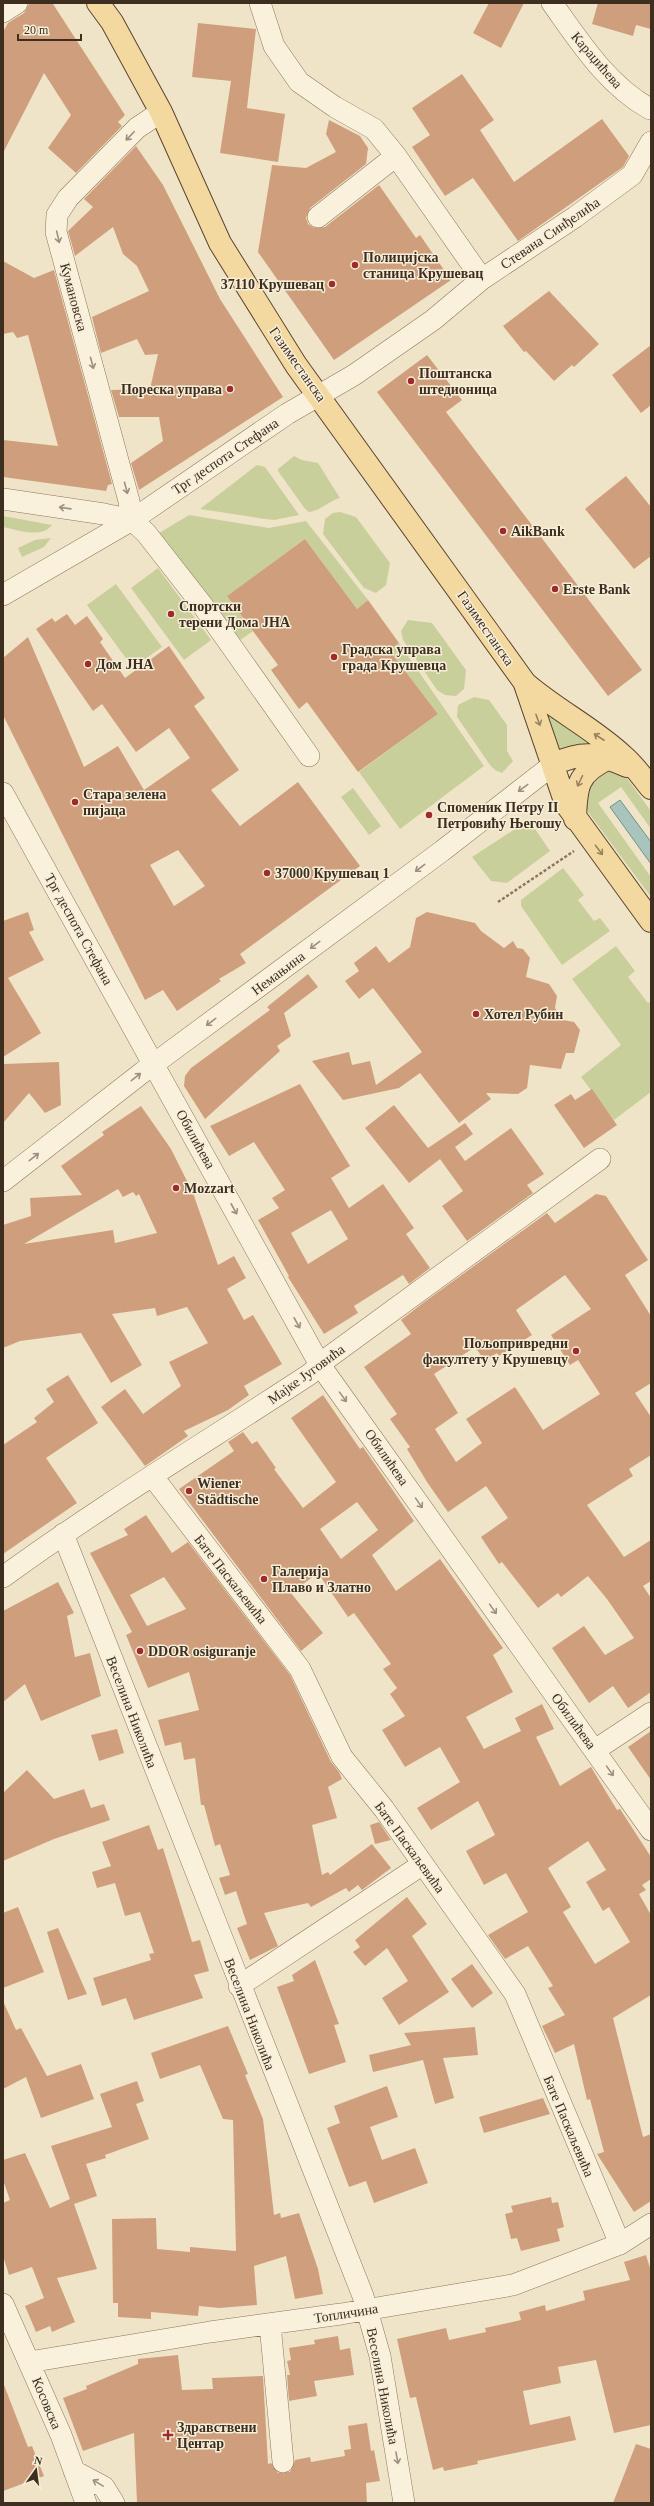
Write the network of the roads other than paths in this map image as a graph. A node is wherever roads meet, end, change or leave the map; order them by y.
1 (17, 3) edge
2 (98, 3) edge
3 (260, 3) edge
4 (552, 3) edge
5 (3, 12) edge
6 (109, 12) edge
7 (651, 110) edge
8 (161, 112) junction
9 (651, 142) edge
10 (396, 156) junction
11 (318, 217) dead end
12 (482, 279) junction
13 (319, 395) junction
14 (3, 499) edge
15 (132, 520) junction
16 (3, 595) edge
17 (525, 683) junction
18 (309, 756) dead end
19 (609, 758) junction
20 (554, 764) junction
21 (645, 780) edge
22 (3, 793) edge
23 (576, 818) junction
24 (651, 921) edge
25 (154, 1064) junction
26 (600, 1159) dead end
27 (3, 1181) edge
28 (320, 1365) junction
29 (153, 1477) junction
30 (63, 1534) junction
31 (3, 1577) edge
32 (651, 1713) edge
33 (595, 1750) junction
34 (651, 1830) edge
35 (423, 1864) junction
36 (239, 1986) junction
37 (651, 2224) edge
38 (620, 2244) junction
39 (3, 2304) edge
40 (367, 2310) junction
41 (270, 2324) junction
42 (30, 2362) junction
43 (283, 2462) dead end
44 (74, 2471) junction
45 (86, 2503) edge
46 (114, 2503) edge
47 (404, 2503) edge

1 - 5 street
2 - 6 main road, Газиместанска
3 - 10 street
4 - 7 street, Караџићева
6 - 8 main road, Газиместанска
8 - 13 main road, Газиместанска
8 -> 15 street, Кумановска
9 - 12 street, Стевана Синђелића
10 - 11 street
10 - 12 street
12 - 13 street, Стевана Синђелића
13 - 15 street, Трг деспота Стефана
13 - 17 main road, Газиместанска
15 -> 14 street
15 - 16 street, Трг деспота Стефана
15 - 18 street
17 -> 20 main road
21 -> 17 main road
19 - 20 main road
19 - 21 main road
19 -> 23 main road
20 - 23 main road
20 -> 25 street, Немањина
22 - 25 street, Трг деспота Стефана
23 -> 24 main road
27 -> 25 street, Немањина
25 -> 28 street, Обилићева
26 - 28 street, Мајке Југовића
28 - 29 street, Мајке Југовића
28 -> 33 street, Обилићева
29 - 30 street, Мајке Југовића
29 - 35 street, Бате Паскаљевића
30 - 31 street, Мајке Југовића
30 - 36 street, Веселина Николића
32 - 33 street
33 -> 34 street, Обилићева
35 - 36 street
35 - 38 street, Бате Паскаљевића
36 - 40 street, Веселина Николића
37 - 38 street, Топличина
38 - 40 street, Топличина
39 - 42 street, Косовска
40 - 41 street, Топличина
40 -> 47 street, Веселина Николића
41 - 42 street, Топличина
41 - 43 street
42 - 44 street, Косовска
44 - 45 street, Косовска
46 -> 44 street

